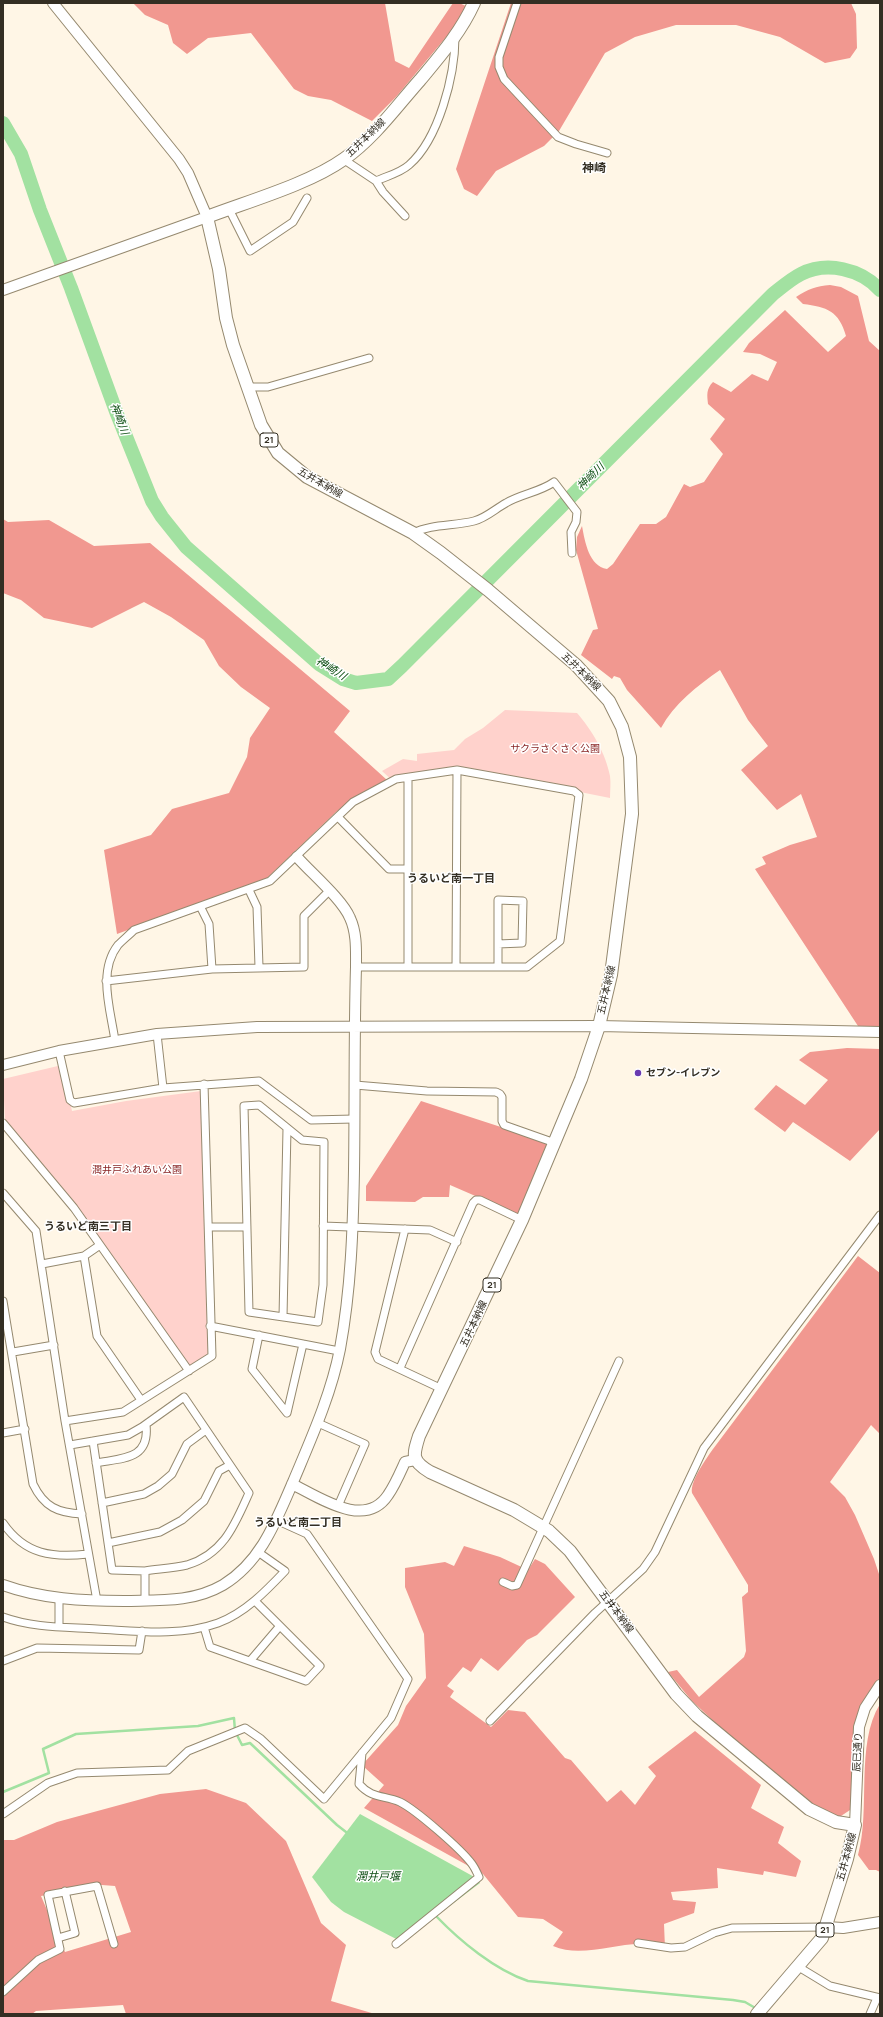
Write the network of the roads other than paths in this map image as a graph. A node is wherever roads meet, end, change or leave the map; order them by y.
1 (53, 3) edge
2 (474, 3) edge
3 (517, 3) edge
4 (455, 36) junction
5 (607, 153) dead end
6 (343, 160) junction
7 (376, 181) junction
8 (307, 198) dead end
9 (230, 209) junction
10 (405, 216) dead end
11 (207, 217) junction
12 (3, 290) edge
13 (369, 358) dead end
14 (248, 387) junction
15 (413, 533) junction
16 (572, 553) dead end
17 (458, 770) junction
18 (408, 778) junction
19 (338, 817) junction
20 (296, 857) junction
21 (407, 869) junction
22 (250, 890) junction
23 (329, 892) junction
24 (201, 908) junction
25 (498, 944) junction
26 (456, 966) junction
27 (259, 967) junction
28 (356, 967) junction
29 (408, 967) junction
30 (498, 967) junction
31 (212, 969) junction
32 (106, 981) junction
33 (599, 1026) junction
34 (354, 1027) junction
35 (880, 1032) edge
36 (157, 1034) junction
37 (115, 1041) junction
38 (59, 1051) junction
39 (3, 1065) edge
40 (204, 1084) junction
41 (355, 1085) junction
42 (163, 1088) junction
43 (354, 1119) junction
44 (3, 1123) edge
45 (287, 1129) junction
46 (555, 1143) junction
47 (3, 1193) edge
48 (880, 1215) edge
49 (522, 1220) junction
50 (323, 1226) junction
51 (209, 1227) junction
52 (247, 1227) junction
53 (353, 1227) junction
54 (405, 1229) junction
55 (457, 1242) junction
56 (100, 1245) junction
57 (84, 1256) junction
58 (42, 1264) junction
59 (3, 1301) edge
60 (283, 1317) junction
61 (210, 1326) junction
62 (259, 1336) junction
63 (303, 1344) junction
64 (54, 1345) junction
65 (339, 1351) junction
66 (13, 1352) junction
67 (619, 1361) dead end
68 (400, 1368) junction
69 (189, 1371) junction
70 (442, 1389) junction
71 (141, 1400) junction
72 (65, 1421) junction
73 (318, 1423) junction
74 (146, 1425) junction
75 (25, 1429) junction
76 (206, 1430) junction
77 (3, 1433) edge
78 (93, 1441) junction
79 (70, 1445) junction
80 (415, 1460) junction
81 (96, 1463) junction
82 (230, 1465) junction
83 (292, 1484) junction
84 (102, 1503) junction
85 (338, 1506) junction
86 (82, 1514) junction
87 (276, 1520) junction
88 (3, 1523) edge
89 (544, 1527) junction
90 (108, 1543) junction
91 (258, 1552) junction
92 (88, 1554) junction
93 (144, 1571) junction
94 (503, 1582) dead end
95 (3, 1585) edge
96 (59, 1599) junction
97 (145, 1600) junction
98 (97, 1601) junction
99 (255, 1601) junction
100 (607, 1602) junction
101 (3, 1617) edge
102 (59, 1627) junction
103 (204, 1627) junction
104 (279, 1627) junction
105 (142, 1631) junction
106 (3, 1661) edge
107 (250, 1661) junction
108 (880, 1686) edge
109 (490, 1721) dead end
110 (362, 1753) junction
111 (3, 1814) edge
112 (855, 1824) junction
113 (65, 1891) junction
114 (880, 1922) edge
115 (826, 1927) junction
116 (58, 1938) junction
117 (638, 1943) dead end
118 (114, 1944) dead end
119 (396, 1944) dead end
120 (797, 1966) junction
121 (3, 1992) edge
122 (878, 1998) edge
123 (757, 2014) edge
124 (870, 2014) edge

1 - 11 street
2 - 4 main road, 五井本納線
3 - 5 street
4 - 6 main road, 五井本納線
4 - 7 street
6 - 7 street
6 - 9 main road, 五井本納線
7 - 10 street
8 - 9 street
9 - 11 main road, 五井本納線
11 - 12 street
11 - 14 main road, 五井本納線 / 21
13 - 14 street
14 - 15 main road, 五井本納線 / 21
15 - 16 street
15 - 33 main road, 五井本納線 / 21
17 - 18 street
17 - 26 street
17 - 30 street
18 - 19 street
18 - 21 street
19 - 20 street
19 - 21 street
20 - 22 street
20 - 23 street
21 - 29 street
22 - 24 street
22 - 27 street
23 - 27 street
23 - 28 street
24 - 31 street
24 - 32 street
25 - 25 street
25 - 30 street
26 - 29 street
26 - 30 street
27 - 31 street
28 - 29 street
28 - 34 street
31 - 32 street
32 - 37 street
33 - 34 street
33 - 35 street
33 - 46 main road, 五井本納線 / 21
34 - 36 street
34 - 41 street
36 - 37 street
36 - 42 street
37 - 38 street
38 - 39 street
38 - 42 street
40 - 42 street
40 - 43 street
40 - 51 street
41 - 43 street
41 - 46 street
43 - 53 street
44 - 56 street
45 - 50 street
45 - 52 street
45 - 60 street
46 - 49 main road, 五井本納線 / 21
47 - 58 street
48 - 100 street
49 - 55 street
49 - 70 main road, 五井本納線 / 21
50 - 53 street
50 - 60 street
51 - 52 street
51 - 61 street
52 - 60 street
53 - 54 street
53 - 65 street
54 - 55 street
54 - 68 street
55 - 68 street
56 - 57 street
56 - 69 street
57 - 58 street
57 - 71 street
58 - 64 street
59 - 66 street
61 - 62 street
61 - 69 street
62 - 63 street
62 - 63 street
63 - 65 street
64 - 66 street
64 - 72 street
65 - 73 street
66 - 75 street
67 - 89 street
68 - 70 street
69 - 71 street
70 - 80 main road, 五井本納線 / 21
71 - 72 street
72 - 79 street
73 - 83 street
73 - 85 street
74 - 76 street
74 - 78 street
74 - 81 street
75 - 77 street
75 - 86 street
76 - 82 street
76 - 84 street
78 - 79 street
78 - 81 street
79 - 86 street
80 - 85 street
80 - 89 main road, 五井本納線
81 - 84 street
82 - 90 street
82 - 93 street
83 - 85 street
83 - 87 street
84 - 90 street
86 - 92 street
87 - 91 street
87 - 110 street
88 - 92 street
89 - 94 street
89 - 100 main road, 五井本納線
90 - 93 street
91 - 97 street
91 - 99 street
92 - 98 street
93 - 97 street
95 - 96 street
96 - 98 street
96 - 102 street
97 - 98 street
99 - 103 street
99 - 104 street
100 - 109 street
100 - 112 main road, 五井本納線
101 - 102 street
102 - 105 street
103 - 105 street
103 - 107 street
104 - 107 street
104 - 107 street
105 - 106 street
108 - 112 street, 辰巳通り
110 - 111 street
110 - 119 street
112 - 115 main road, 五井本納線 / 21
113 - 116 street
113 - 116 street
113 - 118 street
114 - 115 street
115 - 117 street
115 - 120 main road, 五井本納線 / 21
116 - 121 street
120 - 122 street
120 - 123 main road, 五井本納線 / 21
122 - 124 street

